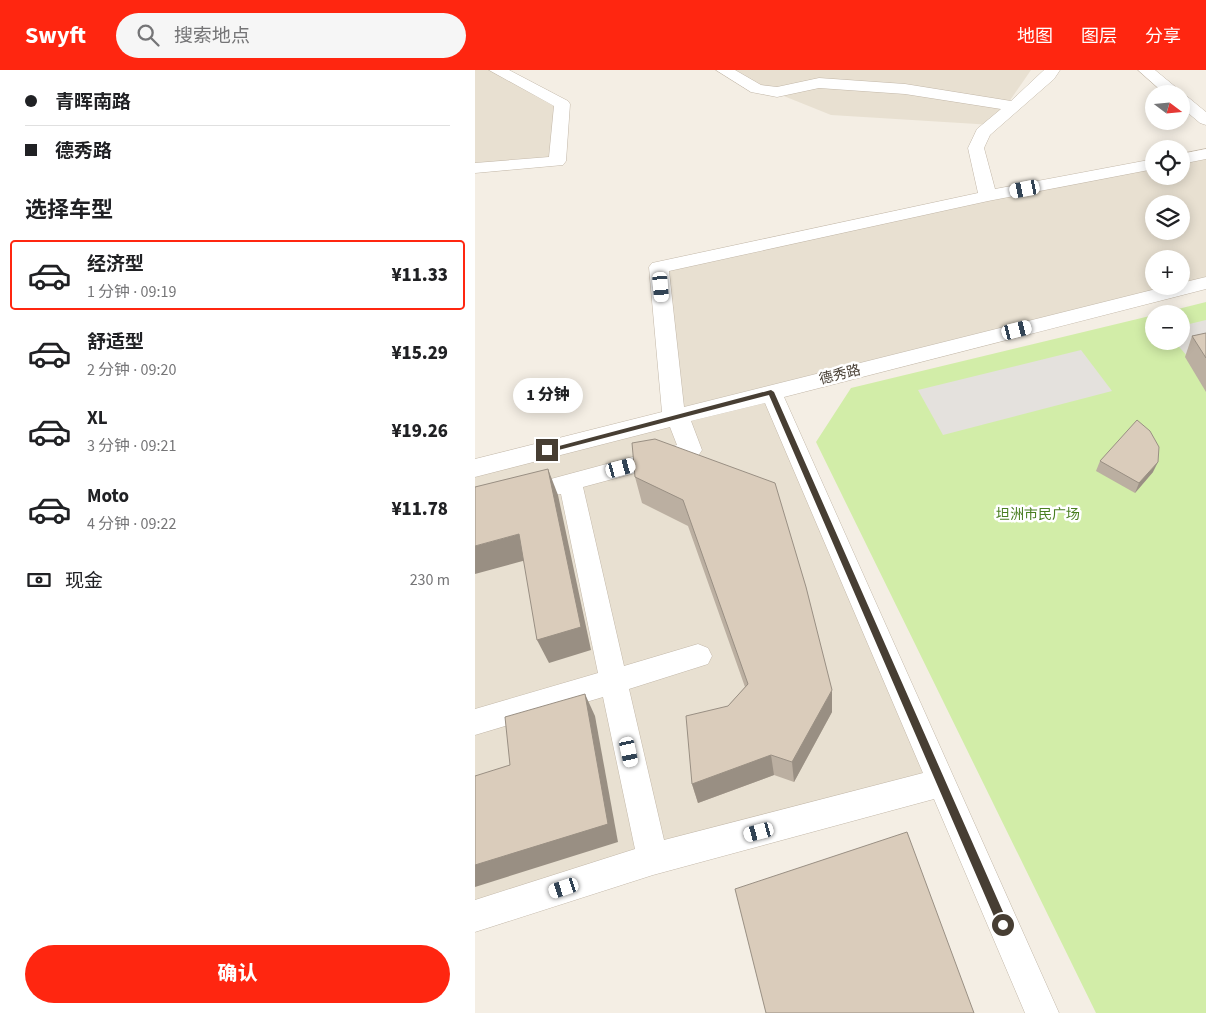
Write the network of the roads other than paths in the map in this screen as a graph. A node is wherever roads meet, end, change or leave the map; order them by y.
1 (497, 70) edge
2 (724, 70) edge
3 (1052, 70) edge
4 (1146, 70) edge
5 (1164, 85) edge
6 (1015, 106) junction
7 (1190, 107) edge
8 (1206, 120) edge
9 (1206, 154) edge
10 (1190, 157) edge
11 (1145, 166) edge
12 (475, 168) edge
13 (988, 196) junction
14 (1206, 283) edge
15 (771, 392) junction
16 (676, 417) junction
17 (475, 468) edge
18 (570, 482) junction
19 (532, 493) edge
20 (698, 656) dead end
21 (613, 681) junction
22 (475, 722) edge
23 (941, 783) junction
24 (653, 859) junction
25 (475, 916) edge
26 (1042, 1013) edge

1 - 12 street
2 - 6 street
3 - 6 street
4 - 5 street
6 - 13 street
7 - 8 street
9 - 10 street
11 - 13 street
13 - 16 street
14 - 15 street, 德秀路
15 - 16 street, 德秀路
15 - 23 street
16 - 17 street, 德秀路
16 - 18 street
18 - 19 street
18 - 21 street
20 - 21 street
21 - 22 street
21 - 24 street
23 - 24 street
23 - 26 street
24 - 25 street

